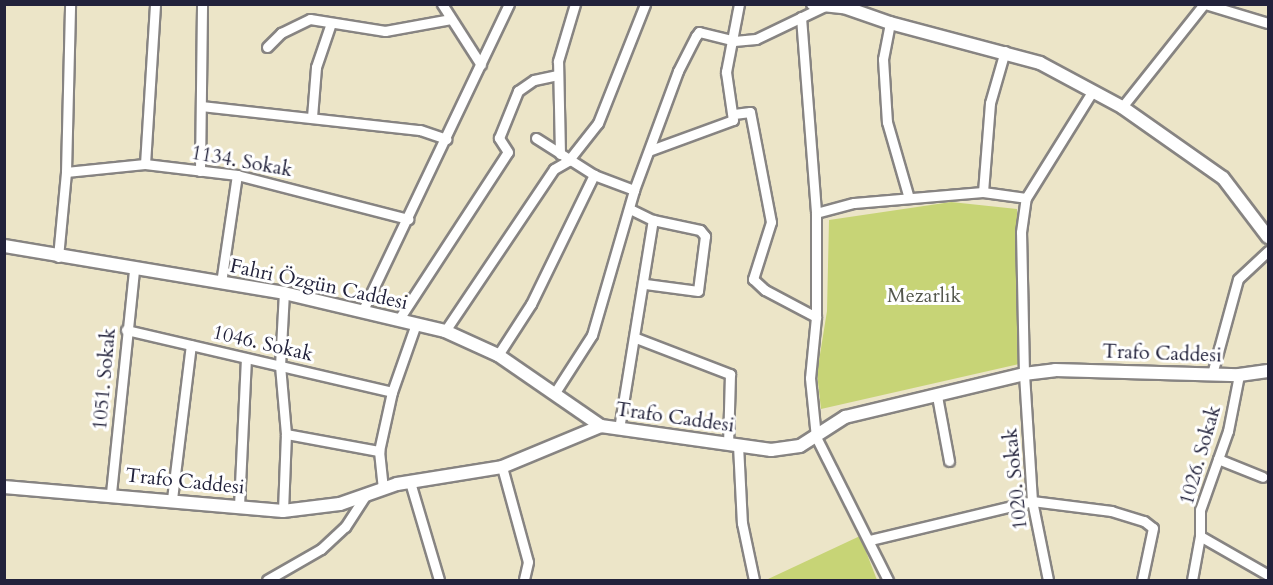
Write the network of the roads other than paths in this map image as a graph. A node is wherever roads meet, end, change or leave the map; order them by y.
1 (70, 4) edge
2 (154, 4) edge
3 (202, 4) edge
4 (442, 4) edge
5 (509, 4) edge
6 (575, 4) edge
7 (645, 4) edge
8 (739, 4) edge
9 (857, 4) edge
10 (1205, 4) edge
11 (819, 5) edge
12 (844, 7) junction
13 (801, 17) junction
14 (451, 19) junction
15 (331, 23) junction
16 (890, 23) junction
17 (1269, 23) edge
18 (734, 41) junction
19 (267, 47) dead end
20 (1005, 51) junction
21 (481, 65) junction
22 (557, 75) junction
23 (1092, 92) junction
24 (201, 106) junction
25 (1122, 107) junction
26 (734, 114) junction
27 (312, 117) junction
28 (536, 138) dead end
29 (446, 139) junction
30 (651, 150) junction
31 (564, 157) junction
32 (145, 164) junction
33 (200, 171) junction
34 (66, 172) junction
35 (237, 175) junction
36 (594, 175) junction
37 (634, 190) junction
38 (983, 192) junction
39 (909, 198) junction
40 (1026, 198) junction
41 (630, 209) junction
42 (816, 213) junction
43 (408, 219) junction
44 (653, 220) junction
45 (1269, 237) edge
46 (4, 246) edge
47 (1269, 251) edge
48 (58, 257) junction
49 (134, 269) junction
50 (221, 283) junction
51 (645, 284) junction
52 (284, 293) junction
53 (363, 310) junction
54 (816, 318) junction
55 (399, 319) junction
56 (416, 324) junction
57 (126, 330) junction
58 (445, 331) junction
59 (636, 338) junction
60 (191, 345) junction
61 (498, 356) junction
62 (246, 358) junction
63 (280, 366) junction
64 (1269, 371) edge
65 (1024, 374) junction
66 (1212, 374) junction
67 (1239, 375) junction
68 (392, 392) junction
69 (554, 394) junction
70 (938, 396) junction
71 (601, 426) junction
72 (619, 429) junction
73 (286, 434) junction
74 (816, 437) junction
75 (733, 445) junction
76 (379, 451) junction
77 (1218, 459) junction
78 (949, 461) dead end
79 (502, 467) junction
80 (1263, 477) dead end
81 (410, 482) junction
82 (4, 487) edge
83 (383, 489) junction
84 (111, 493) junction
85 (366, 495) junction
86 (172, 500) junction
87 (1032, 501) junction
88 (239, 506) junction
89 (283, 511) junction
90 (1200, 536) junction
91 (870, 540) junction
92 (1269, 575) edge
93 (267, 580) edge
94 (439, 580) edge
95 (524, 580) edge
96 (754, 580) edge
97 (888, 580) edge
98 (1048, 580) edge
99 (1142, 580) edge
100 (1192, 580) edge

1 - 34 street
2 - 32 street
3 - 24 street
4 - 14 street
5 - 21 street
6 - 22 street
7 - 31 street
8 - 18 street
9 - 12 street
10 - 17 street
10 - 25 street
11 - 12 street
11 - 13 street
12 - 16 street
13 - 18 street
13 - 42 street
14 - 15 street
14 - 21 street
15 - 19 street
15 - 27 street
16 - 20 street
16 - 39 street
18 - 26 street
18 - 30 street
20 - 23 street
20 - 38 street
21 - 29 street
22 - 31 street
22 - 55 street
23 - 25 street
23 - 40 street
24 - 27 street
24 - 33 street
25 - 45 street
26 - 30 street
26 - 54 street
27 - 29 street
28 - 31 street
29 - 43 street
30 - 37 street
31 - 36 street
31 - 58 street
32 - 33 street, 1134. Sokak
32 - 34 street, 1134. Sokak
33 - 35 street, 1134. Sokak
34 - 48 street
35 - 43 street, 1134. Sokak
35 - 50 street
36 - 37 street
36 - 61 street
37 - 41 street
38 - 39 street
38 - 40 street
39 - 42 street
40 - 65 street, 1020. Sokak
41 - 44 street
41 - 69 street
42 - 54 street
43 - 53 street
44 - 51 street
44 - 51 street
46 - 48 street, Fahri Özgün Caddesi
47 - 66 street
48 - 49 street, Fahri Özgün Caddesi
49 - 50 street, Fahri Özgün Caddesi
49 - 57 street, 1051. Sokak
50 - 52 street, Fahri Özgün Caddesi
51 - 59 street
52 - 53 street, Fahri Özgün Caddesi
52 - 63 street
53 - 55 street, Fahri Özgün Caddesi
54 - 74 street
55 - 56 street, Fahri Özgün Caddesi
56 - 58 street, Fahri Özgün Caddesi
56 - 68 street
57 - 60 street, 1046. Sokak
57 - 84 street, 1051. Sokak
58 - 61 street, Fahri Özgün Caddesi
59 - 72 street
59 - 75 street
60 - 62 street, 1046. Sokak
60 - 86 street
61 - 69 street, Fahri Özgün Caddesi
62 - 63 street, 1046. Sokak
62 - 88 street
63 - 68 street, 1046. Sokak
63 - 73 street
64 - 67 street, Trafo Caddesi
65 - 66 street, Trafo Caddesi
65 - 70 street, Trafo Caddesi
65 - 87 street, 1020. Sokak
66 - 67 street, Trafo Caddesi
67 - 77 street, 1026. Sokak
68 - 76 street
69 - 71 street, Fahri Özgün Caddesi
70 - 74 street, Trafo Caddesi
70 - 78 street
71 - 72 street, Trafo Caddesi
71 - 79 street, Trafo Caddesi
72 - 75 street, Trafo Caddesi
73 - 76 street
73 - 89 street
74 - 75 street, Trafo Caddesi
74 - 91 street
75 - 96 street
76 - 83 street
77 - 80 street
77 - 90 street, 1026. Sokak
79 - 81 street, Trafo Caddesi
79 - 95 street
81 - 83 street, Trafo Caddesi
81 - 94 street
82 - 84 street, Trafo Caddesi
83 - 85 street, Trafo Caddesi
84 - 86 street, Trafo Caddesi
85 - 89 street, Trafo Caddesi
85 - 93 street
86 - 88 street, Trafo Caddesi
87 - 91 street
87 - 98 street, 1020. Sokak
87 - 99 street
88 - 89 street, Trafo Caddesi
90 - 92 street
90 - 100 street, 1026. Sokak
91 - 97 street

